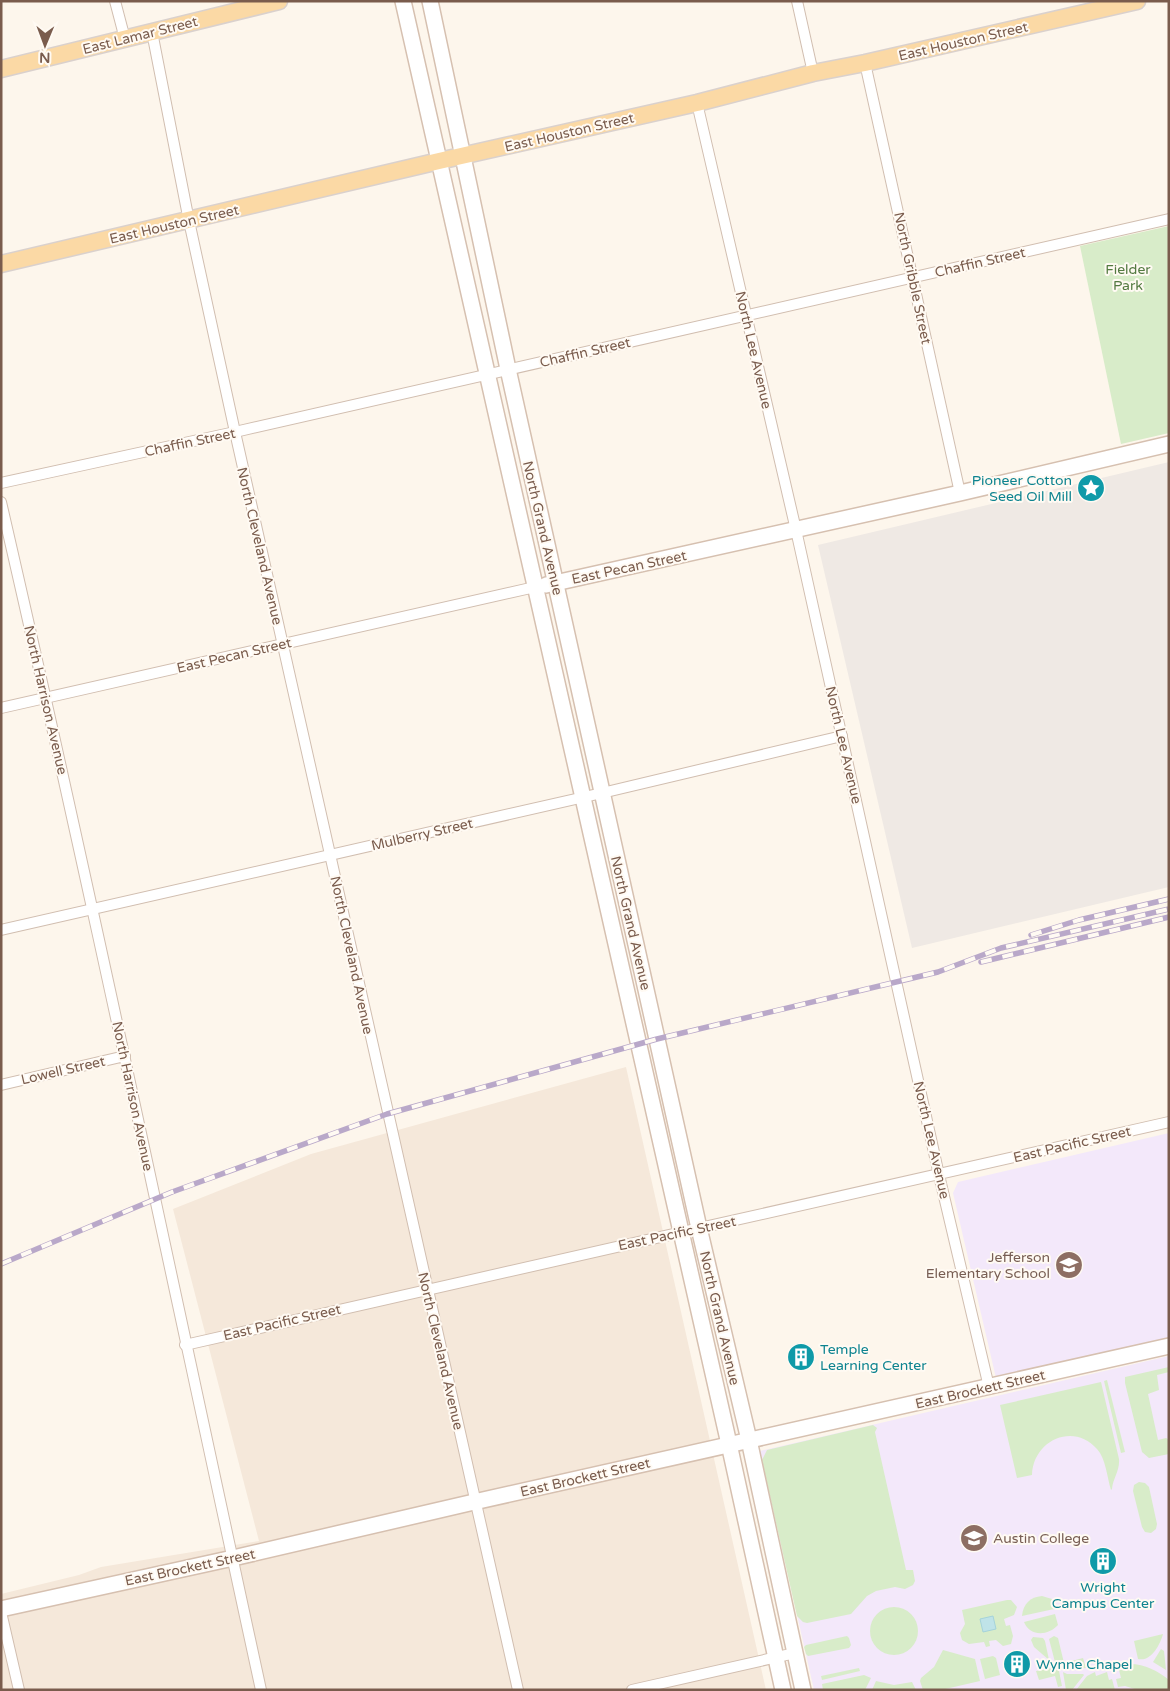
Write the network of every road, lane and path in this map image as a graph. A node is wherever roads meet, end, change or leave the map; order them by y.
1 (115, 1) edge
2 (279, 1) edge
3 (404, 1) edge
4 (430, 1) edge
5 (797, 1) edge
6 (1137, 1) edge
7 (152, 32) junction
8 (125, 39) junction
9 (865, 63) junction
10 (1, 69) edge
11 (813, 73) junction
12 (697, 103) junction
13 (462, 156) junction
14 (439, 161) junction
15 (1169, 219) edge
16 (189, 221) junction
17 (1, 264) edge
18 (913, 277) junction
19 (746, 316) junction
20 (508, 370) junction
21 (487, 374) junction
22 (235, 432) junction
23 (1169, 444) edge
24 (1, 483) edge
25 (960, 493) junction
26 (1, 502) edge
27 (796, 530) junction
28 (556, 583) junction
29 (535, 587) junction
30 (282, 644) junction
31 (46, 698) junction
32 (1, 708) edge
33 (842, 736) junction
34 (602, 793) junction
35 (582, 798) junction
36 (330, 856) junction
37 (92, 908) junction
38 (1, 930) edge
39 (125, 1056) junction
40 (1, 1085) edge
41 (1169, 1122) edge
42 (939, 1175) junction
43 (699, 1228) junction
44 (680, 1232) junction
45 (427, 1288) junction
46 (186, 1345) junction
47 (1169, 1346) edge
48 (989, 1387) junction
49 (749, 1440) junction
50 (729, 1444) junction
51 (474, 1502) junction
52 (232, 1558) junction
53 (1, 1610) edge
54 (795, 1653) junction
55 (775, 1658) junction
56 (19, 1690) edge
57 (261, 1690) edge
58 (518, 1690) edge
59 (632, 1690) edge
60 (783, 1690) edge
61 (803, 1690) edge

1 - 8 street
2 - 7 main road, East Lamar Street
3 - 14 main road, North Grand Avenue
4 - 13 main road, North Grand Avenue
5 - 11 street
6 - 9 main road, East Houston Street
7 - 8 main road, East Lamar Street
7 - 16 street, North Cleveland Avenue
8 - 10 main road, East Lamar Street
9 - 11 main road, East Houston Street
9 - 18 street, North Gribble Street
11 - 12 main road, East Houston Street
12 - 13 main road, East Houston Street
12 - 19 street, North Lee Avenue
13 - 14 main road, East Houston Street
13 - 20 main road, North Grand Avenue
14 - 16 main road, East Houston Street
14 - 21 main road, North Grand Avenue
15 - 18 street, Chaffin Street
16 - 17 main road, East Houston Street
16 - 22 street, North Cleveland Avenue
18 - 19 street, Chaffin Street
18 - 25 street, North Gribble Street
19 - 20 street, Chaffin Street
19 - 27 street, North Lee Avenue
20 - 21 street, Chaffin Street
20 - 28 main road, North Grand Avenue
21 - 22 street, Chaffin Street
21 - 29 main road, North Grand Avenue
22 - 24 street, Chaffin Street
22 - 30 street, North Cleveland Avenue
23 - 25 main road, East Pecan Street
25 - 27 main road, East Pecan Street
26 - 31 street, North Harrison Avenue
27 - 28 main road, East Pecan Street
27 - 33 street, North Lee Avenue
28 - 29 main road, East Pecan Street
28 - 34 main road, North Grand Avenue
29 - 30 street, East Pecan Street
29 - 35 main road, North Grand Avenue
30 - 31 street, East Pecan Street
30 - 36 street, North Cleveland Avenue
31 - 32 street, East Pecan Street
31 - 37 street, North Harrison Avenue
33 - 34 street, Mulberry Street
33 - 42 street, North Lee Avenue
34 - 35 street, Mulberry Street
34 - 43 main road, North Grand Avenue
35 - 36 street, Mulberry Street
35 - 44 main road, North Grand Avenue
36 - 37 street, Mulberry Street
36 - 45 street, North Cleveland Avenue
37 - 38 street, Mulberry Street
37 - 39 street, North Harrison Avenue
39 - 40 street, Lowell Street
39 - 46 street, North Harrison Avenue
41 - 42 street, East Pacific Street
42 - 43 street, East Pacific Street
42 - 48 street, North Lee Avenue
43 - 44 street, East Pacific Street
43 - 49 main road, North Grand Avenue
44 - 45 street, East Pacific Street
44 - 50 main road, North Grand Avenue
45 - 46 street, East Pacific Street
45 - 51 street, North Cleveland Avenue
46 - 52 street, North Harrison Avenue
47 - 48 main road, East Brockett Street
48 - 49 main road, East Brockett Street
49 - 50 main road, East Brockett Street
49 - 54 main road, North Grand Avenue
50 - 51 main road, East Brockett Street
50 - 55 main road, North Grand Avenue
51 - 52 main road, East Brockett Street
51 - 58 street, North Cleveland Avenue
52 - 53 main road, East Brockett Street
52 - 57 street, North Harrison Avenue
53 - 56 street
54 - 55 street
54 - 61 main road, North Grand Avenue
55 - 59 street
55 - 60 main road, North Grand Avenue

